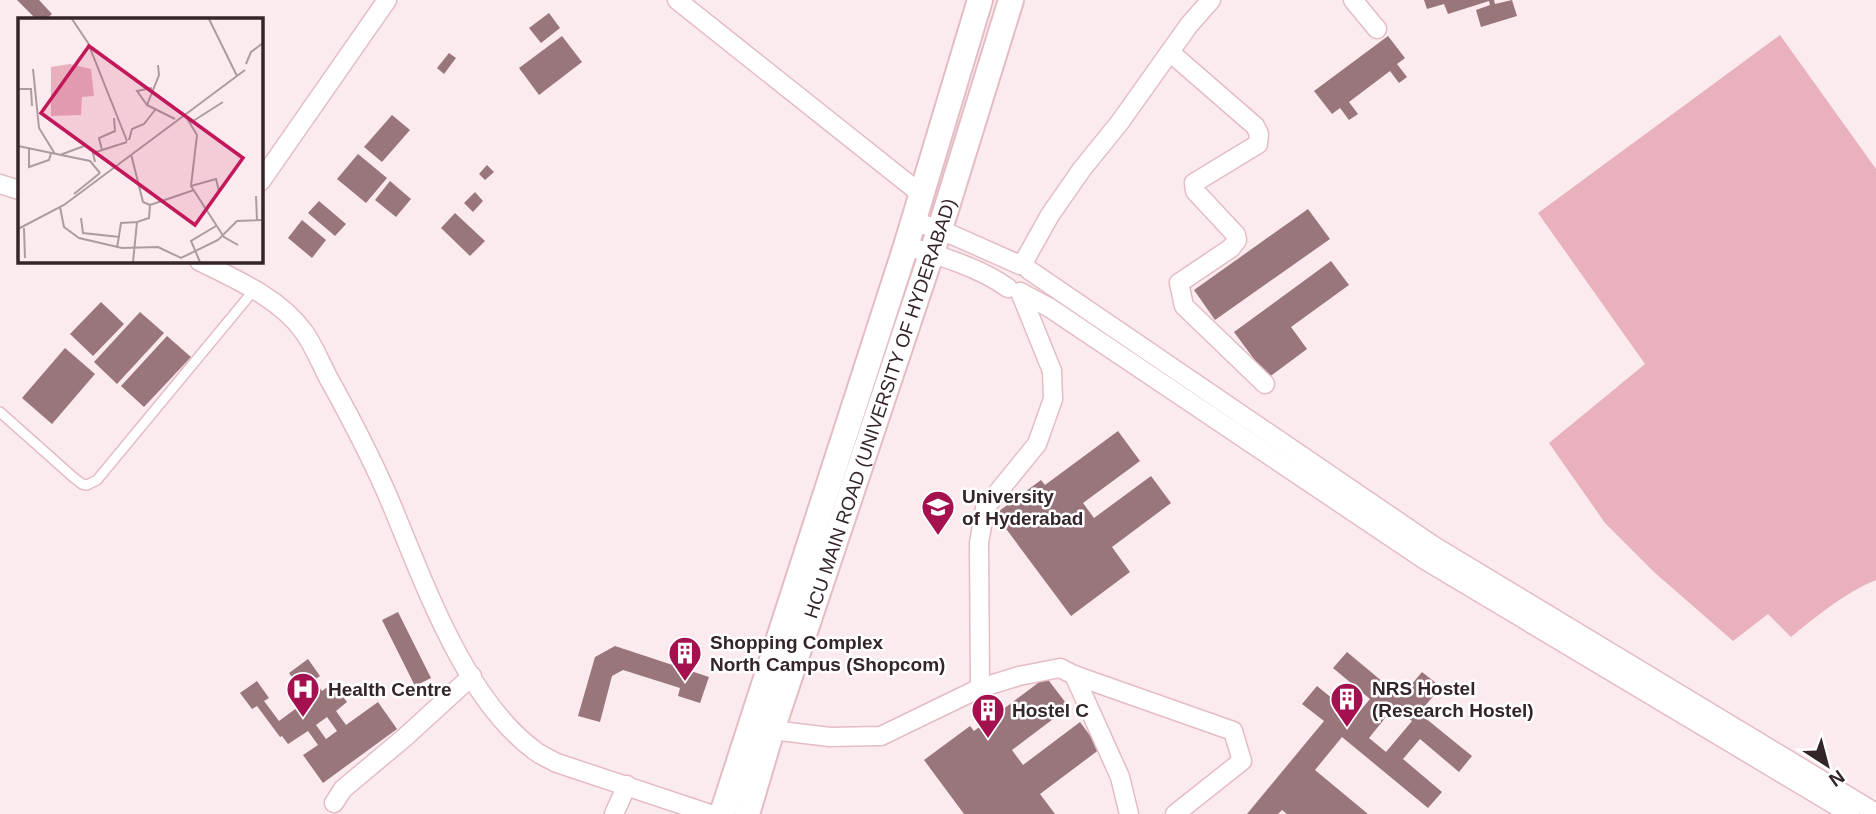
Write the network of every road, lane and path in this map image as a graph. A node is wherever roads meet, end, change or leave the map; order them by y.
1 (387, 0) edge
2 (677, 0) edge
3 (980, 0) edge
4 (1011, 0) edge
5 (1211, 0) edge
6 (1353, 0) edge
7 (1377, 29) dead end
8 (1171, 52) junction
9 (262, 180) edge
10 (0, 184) edge
11 (18, 190) edge
12 (921, 194) junction
13 (914, 222) junction
14 (939, 229) junction
15 (906, 246) junction
16 (931, 253) junction
17 (206, 262) edge
18 (1024, 267) junction
19 (254, 290) junction
20 (1014, 290) junction
21 (1265, 384) dead end
22 (1, 412) edge
23 (1429, 554) junction
24 (472, 676) junction
25 (1074, 676) junction
26 (980, 688) junction
27 (772, 730) junction
28 (627, 785) junction
29 (334, 803) dead end
30 (1876, 813) edge
31 (614, 814) edge
32 (709, 814) edge
33 (722, 814) edge
34 (747, 814) edge
35 (1129, 814) edge
36 (1175, 814) edge
37 (1850, 814) edge

1 - 9 street
2 - 12 street
3 - 12 street, HCU MAIN ROAD (UNIVERSITY OF HYDERABAD)
4 - 14 street, HCU MAIN ROAD (UNIVERSITY OF HYDERABAD)
5 - 8 street
6 - 7 street
8 - 18 street
8 - 21 street
10 - 11 street
12 - 13 street, HCU MAIN ROAD (UNIVERSITY OF HYDERABAD)
13 - 14 street
13 - 15 street, HCU MAIN ROAD (UNIVERSITY OF HYDERABAD)
14 - 16 street, HCU MAIN ROAD (UNIVERSITY OF HYDERABAD)
14 - 18 street
15 - 16 street
15 - 33 street, HCU MAIN ROAD (UNIVERSITY OF HYDERABAD)
16 - 20 street
16 - 27 street, HCU MAIN ROAD (UNIVERSITY OF HYDERABAD)
17 - 19 street
18 - 20 street
18 - 23 street
19 - 22 lane
19 - 24 street
20 - 23 street
20 - 26 street
23 - 30 street
23 - 37 street
24 - 28 street
24 - 29 street
25 - 26 street
25 - 35 street
25 - 36 street
26 - 27 street
27 - 34 street, HCU MAIN ROAD (UNIVERSITY OF HYDERABAD)
28 - 31 street
28 - 32 street

